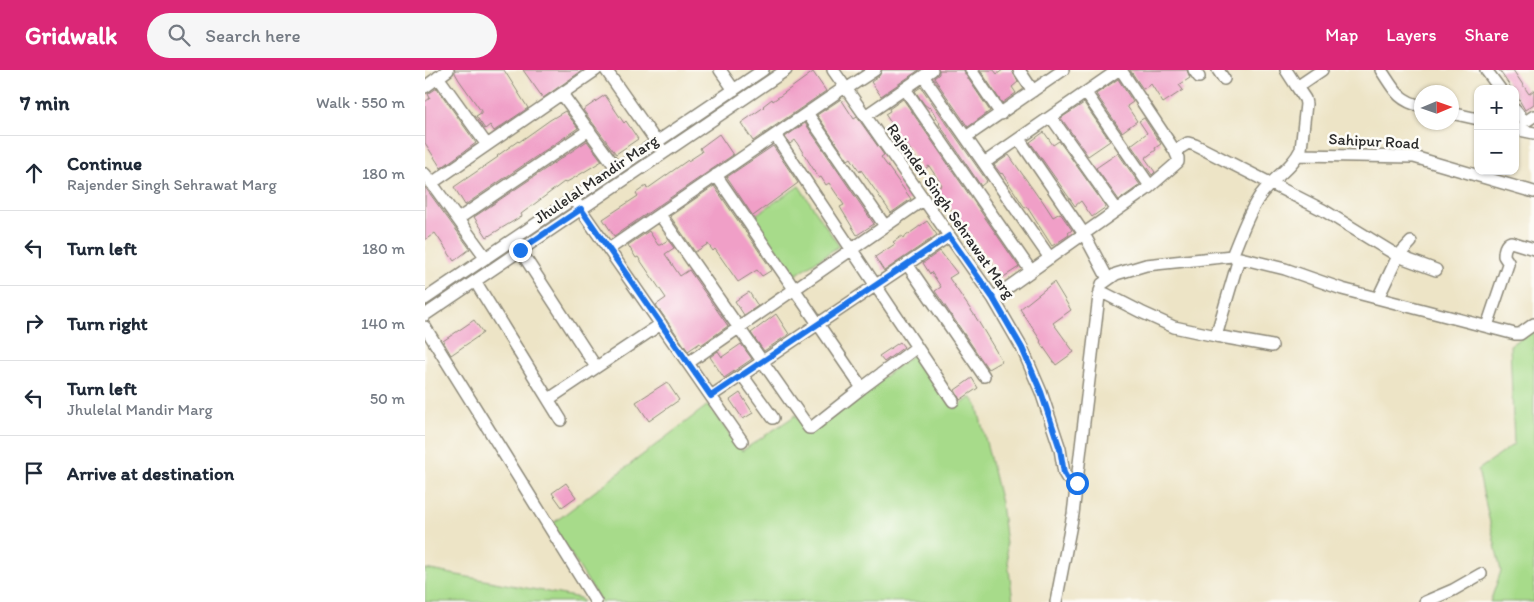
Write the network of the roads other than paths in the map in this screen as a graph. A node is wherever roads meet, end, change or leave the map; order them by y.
1 (448, 70) edge
2 (596, 70) edge
3 (607, 70) edge
4 (720, 70) edge
5 (763, 70) edge
6 (786, 70) edge
7 (833, 70) edge
8 (875, 70) edge
9 (971, 70) edge
10 (1019, 70) edge
11 (1063, 70) edge
12 (1120, 70) edge
13 (1286, 70) edge
14 (1322, 70) edge
15 (1381, 70) edge
16 (1486, 70) edge
17 (928, 73) edge
18 (438, 77) junction
19 (1497, 85) edge
20 (425, 87) edge
21 (1297, 87) junction
22 (845, 88) junction
23 (905, 89) junction
24 (734, 90) junction
25 (1033, 90) junction
26 (1085, 93) junction
27 (562, 94) junction
28 (1414, 104) edge
29 (807, 113) junction
30 (1001, 114) junction
31 (1519, 114) edge
32 (1459, 115) edge
33 (865, 116) junction
34 (1534, 116) edge
35 (1051, 117) junction
36 (1474, 118) edge
37 (589, 130) junction
38 (1519, 130) edge
39 (1534, 134) edge
40 (775, 135) junction
41 (966, 137) junction
42 (1019, 139) junction
43 (656, 142) junction
44 (487, 145) junction
45 (1175, 151) junction
46 (663, 152) junction
47 (1299, 155) junction
48 (984, 163) junction
49 (617, 169) junction
50 (716, 175) junction
51 (428, 178) edge
52 (1271, 185) junction
53 (1150, 186) junction
54 (1534, 192) edge
55 (573, 198) junction
56 (923, 200) junction
57 (581, 209) junction
58 (1117, 210) junction
59 (660, 215) junction
60 (458, 219) junction
61 (885, 226) junction
62 (1084, 234) junction
63 (949, 236) junction
64 (1411, 242) dead end
65 (609, 249) junction
66 (852, 249) junction
67 (1534, 249) edge
68 (520, 250) junction
69 (1399, 256) junction
70 (1235, 257) junction
71 (485, 258) junction
72 (1050, 258) junction
73 (907, 264) junction
74 (1436, 270) dead end
75 (1031, 271) junction
76 (1108, 279) junction
77 (475, 281) junction
78 (876, 285) junction
79 (794, 289) junction
80 (1100, 291) junction
81 (993, 298) junction
82 (1378, 298) junction
83 (425, 299) edge
84 (425, 315) edge
85 (661, 324) junction
86 (818, 324) junction
87 (1534, 324) edge
88 (1487, 326) junction
89 (425, 327) edge
90 (739, 328) junction
91 (1216, 336) junction
92 (1272, 346) dead end
93 (917, 347) junction
94 (762, 362) junction
95 (688, 363) junction
96 (596, 367) junction
97 (742, 375) junction
98 (984, 376) dead end
99 (862, 388) junction
100 (711, 396) junction
101 (549, 399) junction
102 (953, 401) dead end
103 (773, 418) dead end
104 (561, 420) dead end
105 (742, 441) dead end
106 (1077, 483) junction
107 (1481, 574) dead end
108 (596, 602) edge
109 (1056, 602) edge
110 (1425, 602) edge

1 - 18 street
2 - 27 street
3 - 43 street
4 - 24 street
5 - 24 street, Jhulelal Mandir Marg
6 - 46 street, Jhulelal Mandir Marg
7 - 22 street, Rajender Singh Sehrawat Marg
8 - 22 street
9 - 30 street
10 - 25 street
11 - 25 street
12 - 26 street
12 - 45 street
13 - 21 street
14 - 21 street
15 - 28 street
16 - 19 street
17 - 23 street
17 - 41 street
18 - 20 street
18 - 44 street
21 - 47 street
22 - 29 street
22 - 33 street, Rajender Singh Sehrawat Marg
23 - 33 street
23 - 75 street
24 - 43 street, Jhulelal Mandir Marg
25 - 30 street
26 - 35 street
26 - 53 street
27 - 37 street
27 - 44 street
29 - 40 street
29 - 61 street
30 - 41 street
31 - 34 street
32 - 36 street
33 - 56 street, Rajender Singh Sehrawat Marg
35 - 42 street
35 - 58 street
37 - 49 street
37 - 60 street
38 - 39 street
40 - 50 street
40 - 66 street
41 - 48 street
42 - 48 street
42 - 62 street
43 - 46 street
43 - 49 street, Jhulelal Mandir Marg
44 - 51 street
45 - 52 street
45 - 53 street
46 - 57 street, Jhulelal Mandir Marg
47 - 52 street
47 - 54 street, Sahipur Road
48 - 72 street
49 - 55 street, Jhulelal Mandir Marg
50 - 59 street
50 - 79 street
51 - 60 street
52 - 69 street
52 - 70 street
53 - 58 street
55 - 57 street
55 - 71 street, Jhulelal Mandir Marg
56 - 61 street
56 - 63 street, Rajender Singh Sehrawat Marg
57 - 65 street
57 - 68 street, Jhulelal Mandir Marg
58 - 62 street
59 - 65 street
59 - 90 street
60 - 71 street
61 - 66 street
62 - 72 street
62 - 76 street
63 - 73 street
63 - 81 street, Rajender Singh Sehrawat Marg
64 - 69 street
65 - 85 street
66 - 78 street
66 - 79 street
67 - 88 street
68 - 77 street, Jhulelal Mandir Marg
68 - 96 street
69 - 74 street
69 - 82 street
70 - 76 street
70 - 82 street
70 - 91 street
71 - 83 street, Jhulelal Mandir Marg
72 - 75 street
73 - 78 street
73 - 98 street
75 - 81 street
76 - 80 street
77 - 84 street, Jhulelal Mandir Marg
77 - 101 street
78 - 86 street
78 - 93 street
79 - 86 street
79 - 90 street
80 - 91 street
80 - 106 street
81 - 106 street, Rajender Singh Sehrawat Marg
82 - 88 street
85 - 95 street
85 - 96 street
86 - 94 street
86 - 99 street
87 - 88 street
89 - 108 street
90 - 94 street
90 - 95 street
91 - 92 street
93 - 99 street
93 - 102 street
94 - 97 street
94 - 99 street
95 - 100 street
96 - 101 street
97 - 100 street
97 - 103 street
100 - 105 street
101 - 104 street
106 - 109 street
107 - 110 street

